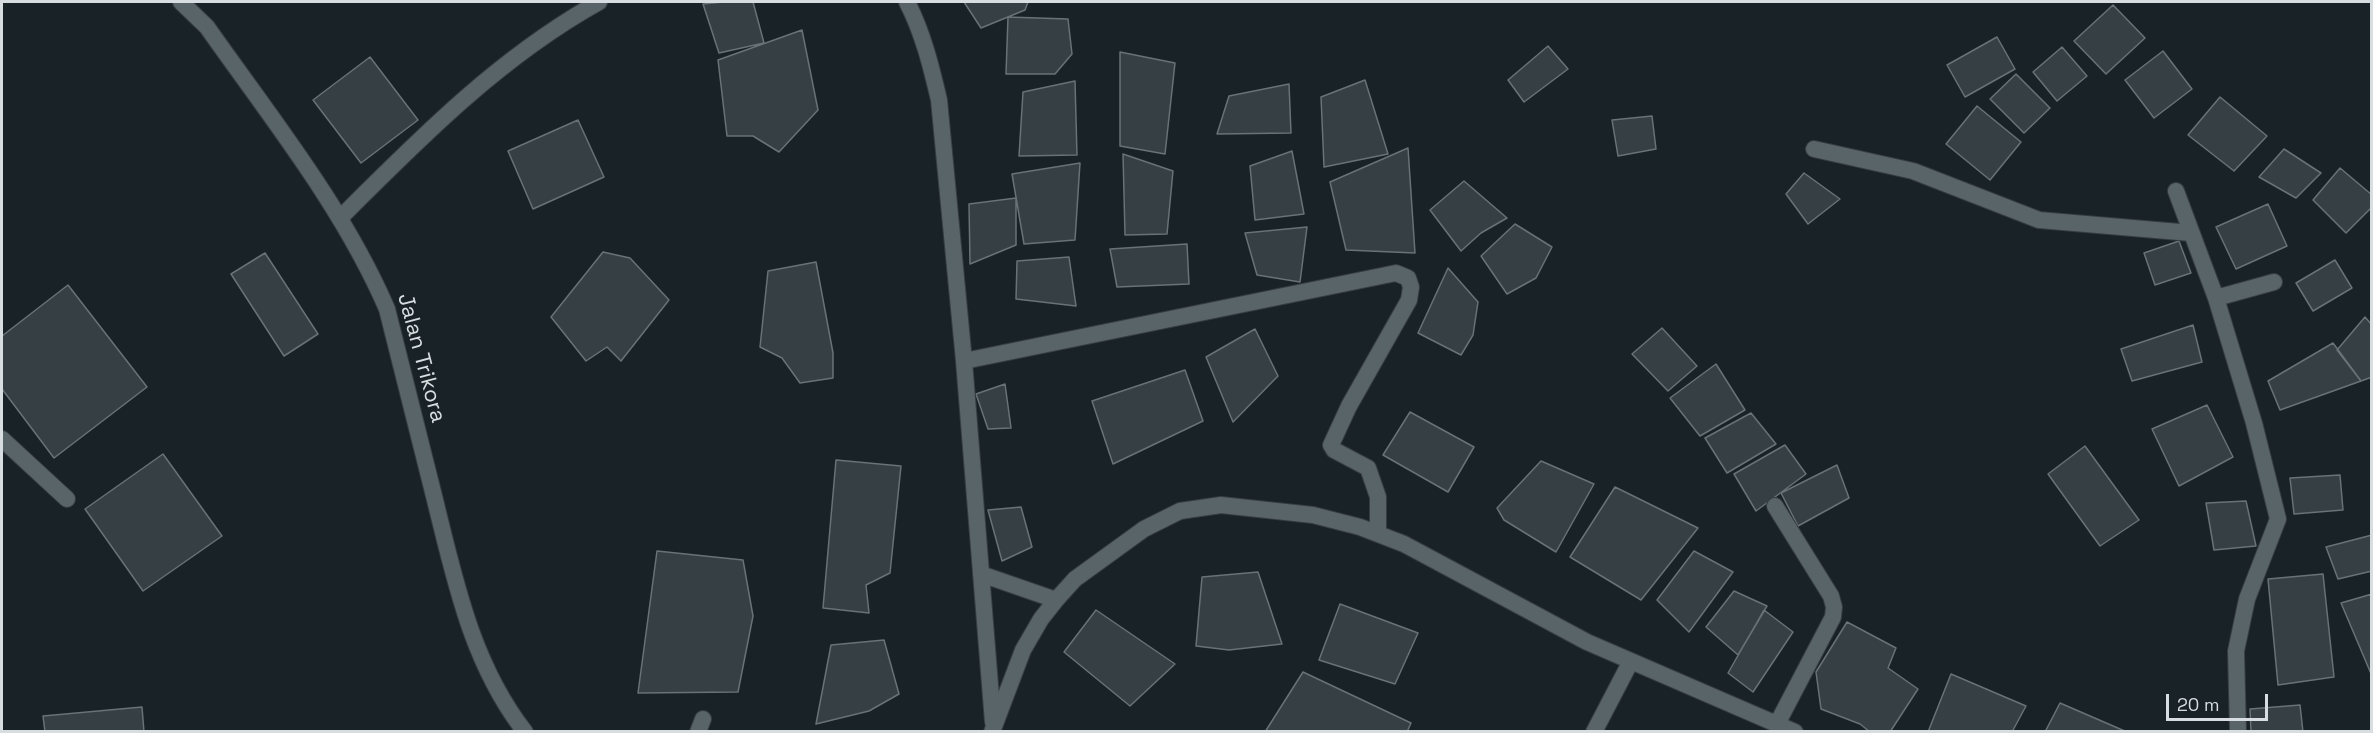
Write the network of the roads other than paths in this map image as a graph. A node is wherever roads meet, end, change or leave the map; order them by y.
1 (181, 2) edge
2 (599, 2) edge
3 (908, 2) edge
4 (1814, 149) dead end
5 (2176, 191) dead end
6 (340, 218) junction
7 (2190, 233) junction
8 (2274, 282) dead end
9 (2216, 298) junction
10 (964, 361) junction
11 (2, 439) edge
12 (67, 499) dead end
13 (1775, 506) dead end
14 (1378, 534) junction
15 (981, 574) junction
16 (1056, 600) junction
17 (1631, 661) junction
18 (1777, 724) junction
19 (993, 729) edge
20 (525, 732) edge
21 (1594, 732) edge
22 (1795, 732) edge
23 (2238, 732) edge

1 - 6 street, Jalan Trikora
2 - 6 street
3 - 10 street
4 - 7 street
5 - 7 street
6 - 20 street, Jalan Trikora
7 - 9 street
8 - 9 street
9 - 23 street
10 - 14 street
10 - 15 street
11 - 12 street
13 - 18 street
14 - 16 street
14 - 17 street
15 - 16 street
15 - 19 street
16 - 19 street
17 - 18 street
17 - 21 street
18 - 22 street

